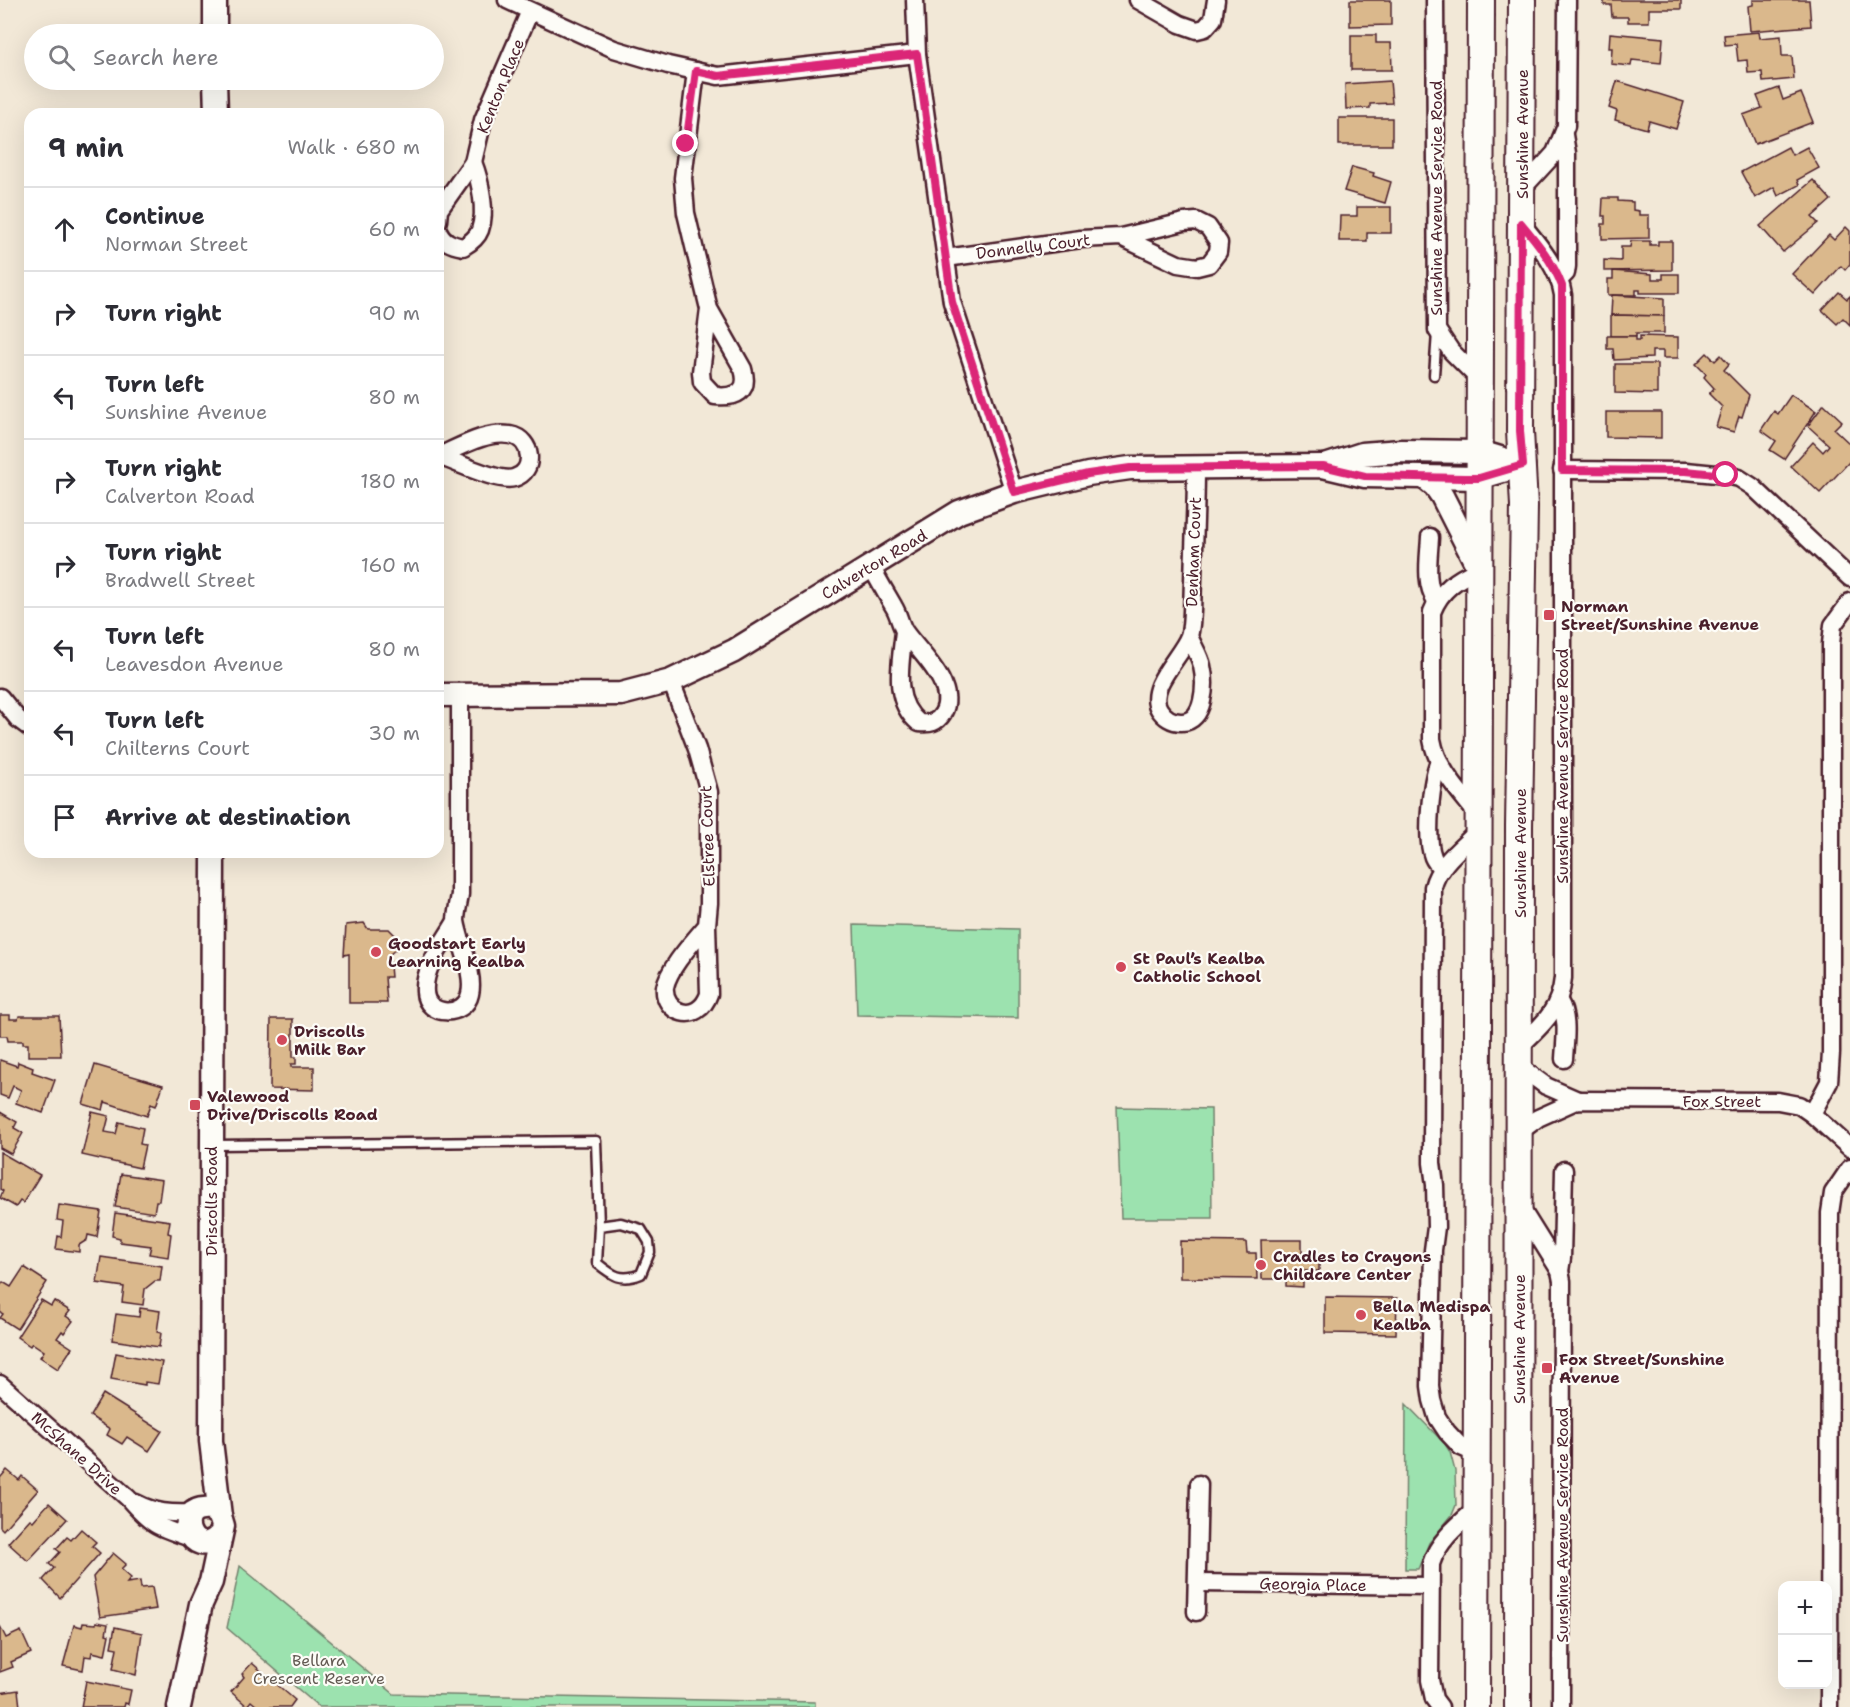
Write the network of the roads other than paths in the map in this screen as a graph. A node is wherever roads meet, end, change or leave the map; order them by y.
1 (215, 0) edge
2 (507, 0) edge
3 (915, 0) edge
4 (1138, 0) edge
5 (1216, 0) edge
6 (1435, 0) edge
7 (1481, 0) edge
8 (1522, 0) edge
9 (1566, 0) edge
10 (530, 11) junction
11 (215, 24) edge
12 (917, 54) junction
13 (696, 71) junction
14 (216, 90) edge
15 (216, 108) edge
16 (1564, 135) junction
17 (472, 162) junction
18 (1521, 190) junction
19 (444, 203) edge
20 (1521, 223) junction
21 (1121, 237) junction
22 (444, 238) edge
23 (946, 258) junction
24 (1559, 280) junction
25 (709, 309) junction
26 (1437, 330) junction
27 (1434, 375) dead end
28 (1480, 380) junction
29 (1480, 452) junction
30 (444, 454) edge
31 (444, 458) edge
32 (1523, 465) junction
33 (1323, 466) junction
34 (1196, 468) junction
35 (1562, 470) junction
36 (1425, 478) junction
37 (1479, 478) junction
38 (1014, 492) junction
39 (1430, 537) dead end
40 (871, 566) junction
41 (1479, 568) junction
42 (1850, 578) edge
43 (1436, 600) junction
44 (1850, 602) edge
45 (904, 631) junction
46 (1189, 636) junction
47 (671, 681) junction
48 (449, 695) edge
49 (0, 696) edge
50 (24, 724) edge
51 (1439, 761) junction
52 (1477, 823) junction
53 (213, 858) edge
54 (1442, 869) junction
55 (456, 921) junction
56 (706, 925) junction
57 (1559, 1001) junction
58 (1519, 1057) junction
59 (1564, 1059) dead end
60 (1578, 1100) junction
61 (1812, 1114) junction
62 (1518, 1133) junction
63 (211, 1145) junction
64 (1850, 1148) edge
65 (1850, 1168) edge
66 (1564, 1170) dead end
67 (1519, 1206) junction
68 (599, 1226) junction
69 (1560, 1271) junction
70 (0, 1384) edge
71 (211, 1441) junction
72 (1518, 1445) junction
73 (1477, 1454) junction
74 (1199, 1484) dead end
75 (128, 1498) junction
76 (1476, 1509) junction
77 (193, 1512) junction
78 (220, 1526) junction
79 (194, 1539) junction
80 (1197, 1583) junction
81 (1430, 1586) junction
82 (201, 1604) junction
83 (1196, 1612) dead end
84 (179, 1707) edge
85 (1440, 1707) edge
86 (1476, 1707) edge
87 (1518, 1707) edge
88 (1562, 1707) edge
89 (1829, 1707) edge

1 - 11 street
2 - 10 street
3 - 12 street
4 - 5 street
6 - 26 street, Sunshine Avenue Service Road
7 - 28 main road
8 - 18 main road, Sunshine Avenue
9 - 16 street, Sunshine Avenue Service Road
10 - 13 street
10 - 17 street, Kenton Place
12 - 13 street
12 - 23 street
13 - 25 street
14 - 15 street
16 - 18 street, Sunshine Avenue Service Road
16 - 24 street, Sunshine Avenue Service Road
17 - 19 street, Kenton Place
17 - 22 street
18 - 20 main road, Sunshine Avenue
20 - 24 street, Sunshine Avenue Service Road
20 - 32 main road, Sunshine Avenue
21 - 21 street, Donnelly Court
21 - 23 street, Donnelly Court
23 - 38 street
24 - 35 street, Sunshine Avenue Service Road
25 - 25 street
26 - 27 lane
26 - 28 street, Sunshine Avenue Service Road
28 - 29 main road
29 - 32 street, Calverton Road
29 - 33 street, Calverton Road
29 - 37 main road
30 - 31 street
32 - 37 street, Calverton Road
32 - 58 main road, Sunshine Avenue
33 - 34 street, Calverton Road
33 - 36 street, Calverton Road
34 - 38 street, Calverton Road
34 - 46 street, Denham Court
35 - 42 street
35 - 57 street, Sunshine Avenue Service Road
36 - 37 street, Calverton Road
36 - 41 street
37 - 41 main road
38 - 40 street, Calverton Road
39 - 43 street
40 - 45 street
40 - 47 street, Calverton Road
41 - 43 street
41 - 52 main road
43 - 51 street
44 - 61 street
45 - 45 street
46 - 46 street, Denham Court
47 - 48 street, Calverton Road
47 - 56 street, Elstree Court
48 - 55 street
49 - 50 street
51 - 52 street
51 - 54 street
52 - 54 street
52 - 73 main road
53 - 63 street, Driscolls Road
54 - 73 street
55 - 55 street
56 - 56 street, Elstree Court
57 - 58 street
57 - 59 street, Sunshine Avenue Service Road
58 - 60 street, Fox Street
58 - 62 main road, Sunshine Avenue
60 - 61 street, Fox Street
60 - 62 street, Fox Street
61 - 64 street, Fox Street
62 - 67 main road, Sunshine Avenue
63 - 68 lane
63 - 71 street, Driscolls Road
65 - 89 street
66 - 69 street, Sunshine Avenue Service Road
67 - 69 street, Sunshine Avenue Service Road
67 - 72 main road, Sunshine Avenue
68 - 68 lane
69 - 88 street, Sunshine Avenue Service Road
70 - 75 street, McShane Drive
71 - 77 street, Driscolls Road
71 - 78 street, Driscolls Road
72 - 73 main road
72 - 87 main road, Sunshine Avenue
73 - 76 main road
74 - 80 street
75 - 77 street, McShane Drive
75 - 79 street, McShane Drive
76 - 81 street
76 - 86 main road
77 - 78 street
77 - 79 street
78 - 79 street
78 - 82 street, Driscolls Road
79 - 82 street, Driscolls Road
80 - 81 street, Georgia Place
80 - 83 street
81 - 85 street
82 - 84 street, Driscolls Road

